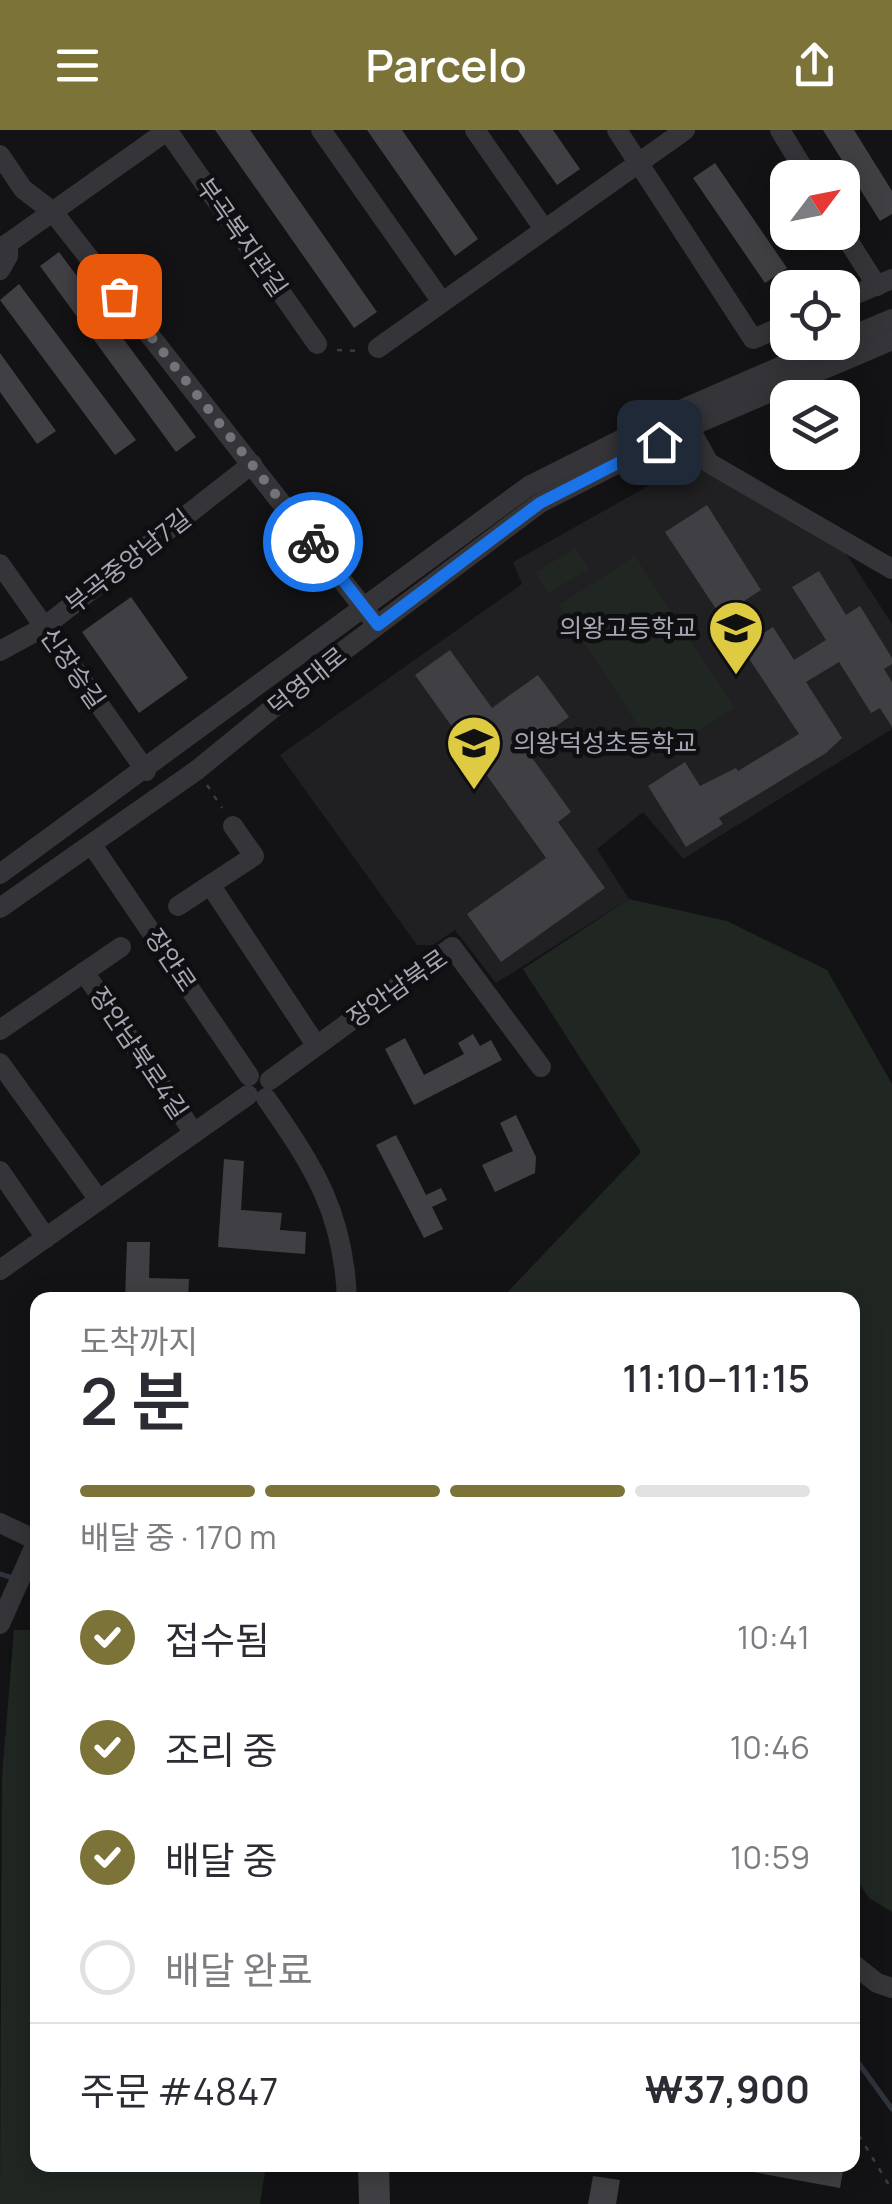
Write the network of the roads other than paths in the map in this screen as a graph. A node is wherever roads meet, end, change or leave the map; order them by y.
1 (168, 130) edge
2 (321, 130) edge
3 (475, 130) edge
4 (617, 130) edge
5 (685, 130) edge
6 (780, 130) edge
7 (0, 155) edge
8 (798, 160) edge
9 (638, 163) junction
10 (53, 212) junction
11 (544, 229) junction
12 (4, 246) edge
13 (858, 250) edge
14 (0, 270) edge
15 (884, 282) edge
16 (860, 292) edge
17 (442, 302) junction
18 (892, 319) edge
19 (770, 332) edge
20 (860, 333) edge
21 (892, 340) edge
22 (316, 344) road end
23 (378, 348) road end
24 (796, 360) edge
25 (689, 427) junction
26 (252, 464) junction
27 (0, 564) edge
28 (892, 569) edge
29 (364, 607) junction
30 (378, 625) junction
31 (44, 627) junction
32 (0, 651) edge
33 (146, 772) junction
34 (233, 826) road end
35 (92, 844) junction
36 (0, 874) edge
37 (211, 886) junction
38 (178, 906) dead end
39 (0, 908) edge
40 (121, 948) dead end
41 (84, 972) junction
42 (0, 1030) edge
43 (316, 1044) junction
44 (0, 1063) edge
45 (541, 1067) dead end
46 (258, 1087) junction
47 (194, 1133) junction
48 (0, 1172) edge
49 (99, 1200) junction
50 (46, 1238) junction
51 (0, 1270) edge
52 (347, 1292) edge
53 (0, 1523) edge
54 (30, 1538) edge
55 (30, 1559) edge
56 (0, 1624) edge
57 (860, 1970) edge
58 (892, 1988) edge

1 - 10 street, 부곡복지관길
1 - 22 street, 부곡복지관길
2 - 17 street
3 - 11 street
4 - 9 street
5 - 9 street
6 - 8 street
7 - 10 street
9 - 11 street
9 - 19 street
10 - 12 street, 부곡복지관길
10 - 26 street
11 - 17 street
12 - 14 street
13 - 15 street
15 - 16 street
17 - 23 street
18 - 20 street, 덕영대로
21 - 25 street, 덕영대로
24 - 29 street, 덕영대로
25 - 28 street
25 - 30 street, 덕영대로
26 - 29 street
26 - 31 street, 부곡중앙남7길
27 - 31 street, 신장승길
29 - 30 street
29 - 33 street, 덕영대로
30 - 35 street, 덕영대로
31 - 32 street, 부곡중앙남7길
31 - 33 street, 신장승길
33 - 36 street, 덕영대로
34 - 37 street
35 - 39 street, 덕영대로
35 - 46 street, 장안로
37 - 38 street
37 - 43 street
40 - 41 street
41 - 42 street
41 - 47 street, 장안남북로4길
43 - 45 street, 장안남북로
43 - 46 street, 장안남북로
44 - 49 street
46 - 47 street, 장안남북로
46 - 52 street, 장안로
47 - 49 street, 장안남북로
48 - 50 street
49 - 50 street, 장안남북로
50 - 51 street, 장안남북로
53 - 54 street
55 - 56 street
57 - 58 street

